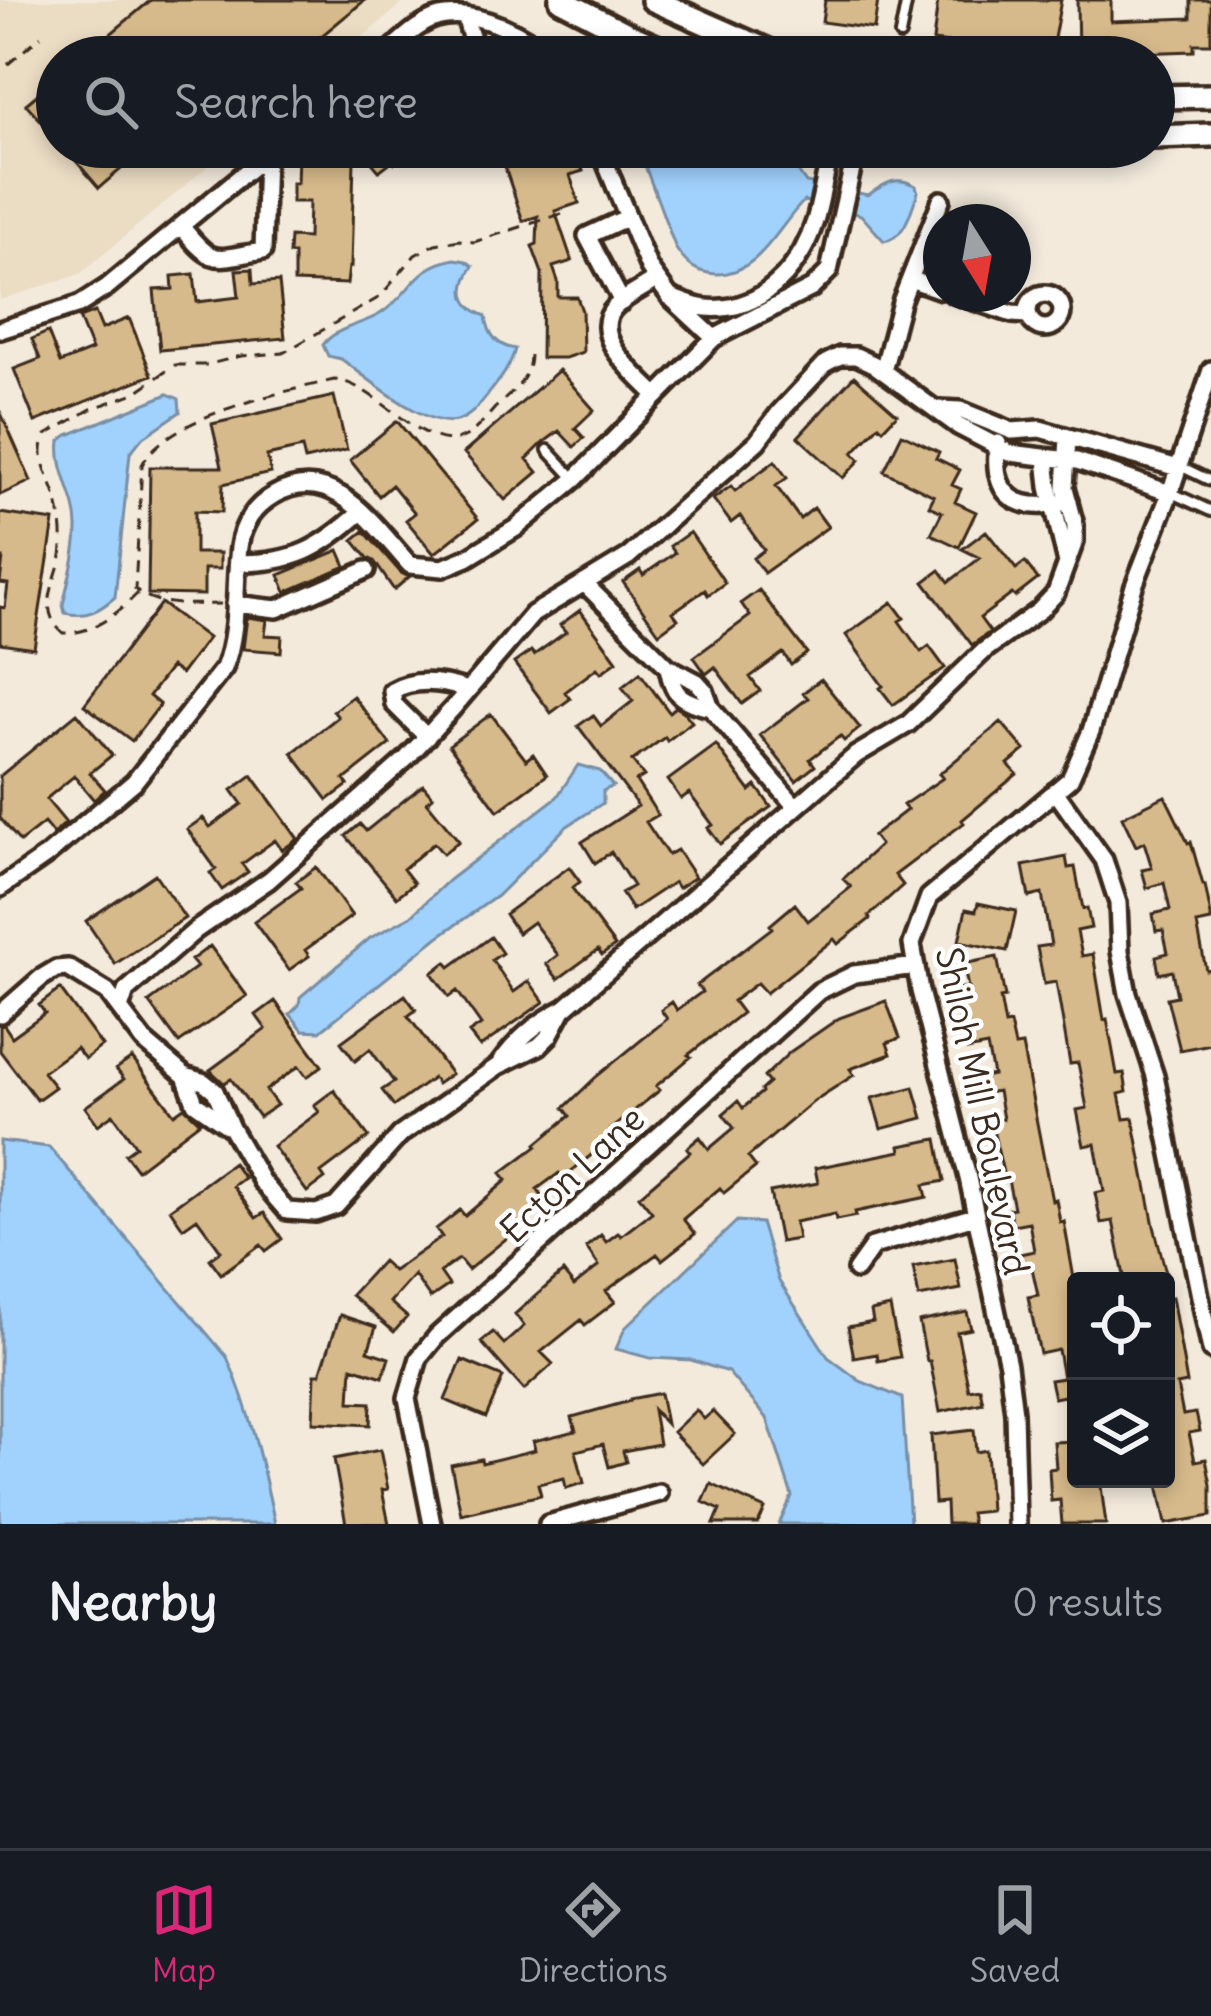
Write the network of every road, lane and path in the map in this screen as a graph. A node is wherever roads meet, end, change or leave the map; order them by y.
1 (561, 0) edge
2 (653, 0) edge
3 (907, 0) edge
4 (466, 18) junction
5 (900, 35) dead end
6 (409, 36) edge
7 (469, 36) edge
8 (518, 36) edge
9 (631, 36) edge
10 (734, 36) edge
11 (36, 40) edge
12 (8, 64) dead end
13 (1211, 96) edge
14 (1175, 97) edge
15 (1211, 135) edge
16 (1175, 136) edge
17 (251, 168) edge
18 (270, 168) edge
19 (608, 168) edge
20 (826, 168) edge
21 (853, 168) edge
22 (941, 200) dead end
23 (564, 212) dead end
24 (628, 217) junction
25 (181, 226) junction
26 (657, 279) junction
27 (910, 279) junction
28 (923, 284) edge
29 (670, 297) junction
30 (622, 302) junction
31 (1006, 312) edge
32 (1028, 315) dead end
33 (0, 330) edge
34 (714, 338) junction
35 (530, 355) dead end
36 (1211, 370) edge
37 (884, 371) junction
38 (657, 396) junction
39 (936, 409) junction
40 (1002, 428) junction
41 (1068, 436) junction
42 (997, 447) junction
43 (548, 450) dead end
44 (1046, 458) junction
45 (1067, 460) junction
46 (1179, 467) junction
47 (575, 479) junction
48 (1211, 481) edge
49 (1170, 493) junction
50 (1061, 503) junction
51 (1211, 511) edge
52 (361, 512) junction
53 (238, 563) junction
54 (366, 570) dead end
55 (584, 584) junction
56 (138, 593) junction
57 (235, 604) junction
58 (468, 690) junction
59 (427, 736) junction
60 (1055, 791) junction
61 (796, 807) junction
62 (0, 888) edge
63 (916, 966) junction
64 (120, 1009) junction
65 (0, 1014) edge
66 (975, 1216) junction
67 (856, 1270) dead end
68 (1211, 1350) edge
69 (659, 1493) dead end
70 (432, 1524) edge
71 (548, 1524) edge
72 (1017, 1524) edge

1 - 9 main road
2 - 10 main road
3 - 5 lane
4 - 6 street
4 - 7 street
4 - 8 street
11 - 12 path
13 - 14 main road
15 - 16 main road
17 - 25 street
18 - 25 street
19 - 24 street
20 - 29 street
21 - 34 street
22 - 27 street
23 - 56 path
24 - 26 street
24 - 30 street
25 - 33 street
26 - 29 street
26 - 30 street
27 - 28 street
27 - 37 street
29 - 34 street
30 - 38 street
31 - 32 street
34 - 38 street
35 - 56 path
36 - 46 street, Shiloh Mill Boulevard
37 - 39 street
37 - 55 street
38 - 47 street
39 - 40 street
39 - 42 street
40 - 41 street
40 - 42 street
41 - 45 street
41 - 46 street
42 - 44 street
42 - 50 street
43 - 47 lane
44 - 45 street
44 - 50 street
45 - 49 street
45 - 50 street
46 - 48 lane
46 - 49 street, Shiloh Mill Boulevard
47 - 52 street
49 - 51 lane
49 - 60 street, Shiloh Mill Boulevard
50 - 61 street
52 - 53 street
52 - 53 street
53 - 57 street
54 - 57 street
55 - 58 street
55 - 61 street
56 - 57 path
57 - 62 street
58 - 59 street
58 - 59 street
59 - 64 street
60 - 63 street, Shiloh Mill Boulevard
60 - 68 street
61 - 64 street
63 - 66 street, Shiloh Mill Boulevard
63 - 70 street, Ecton Lane
64 - 65 street
66 - 67 street
66 - 72 street, Shiloh Mill Boulevard
69 - 71 street

